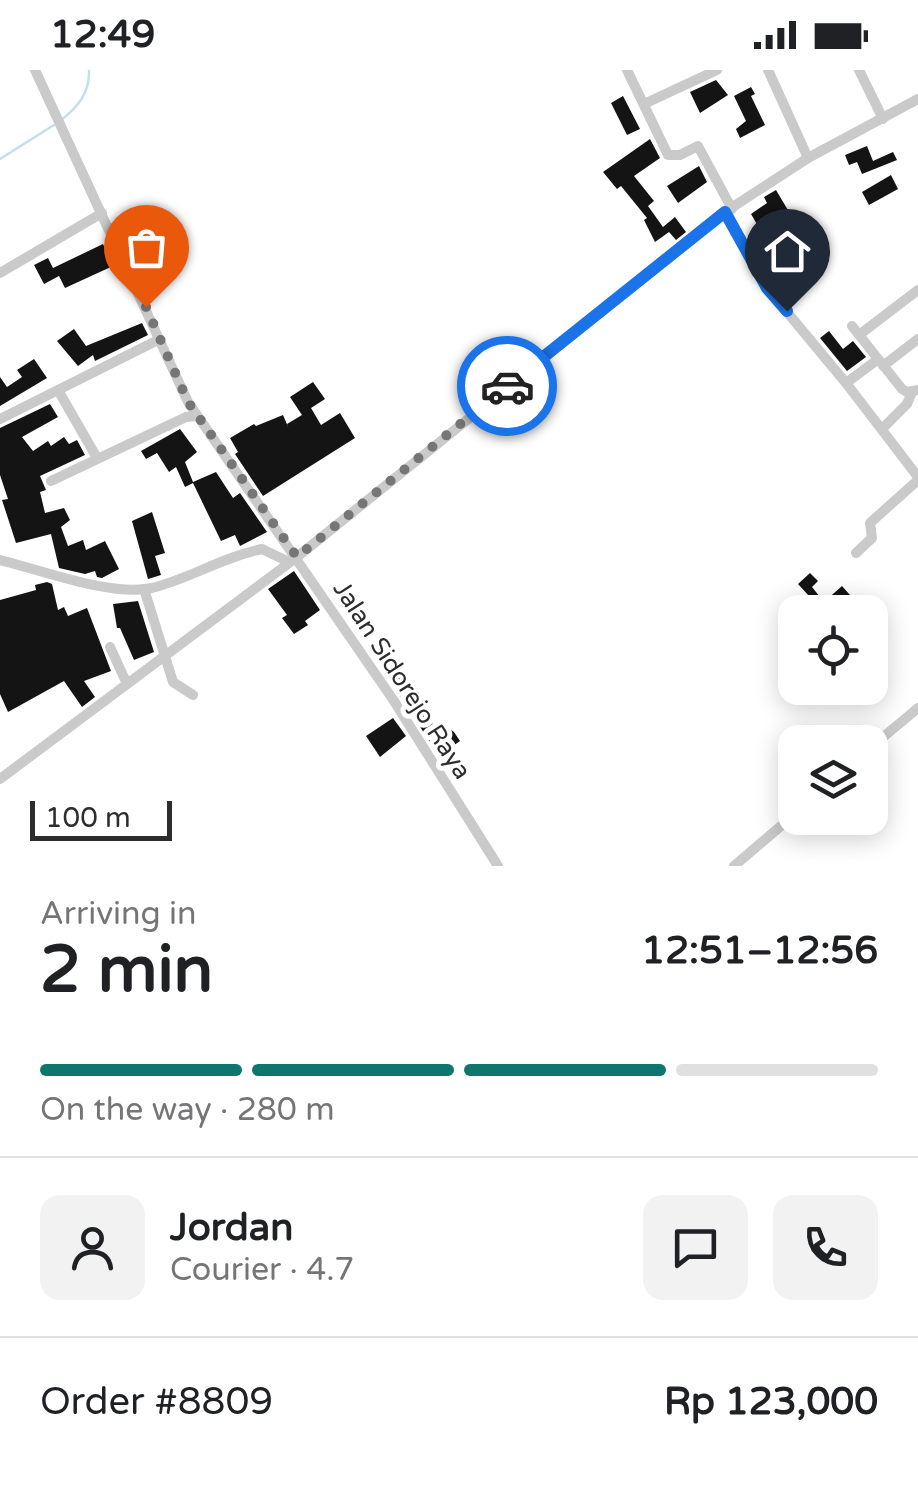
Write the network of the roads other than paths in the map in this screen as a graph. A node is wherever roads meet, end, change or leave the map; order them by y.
1 (35, 70) edge
2 (627, 70) edge
3 (717, 70) edge
4 (768, 70) edge
5 (859, 70) edge
6 (918, 99) edge
7 (644, 104) junction
8 (883, 118) junction
9 (808, 158) junction
10 (729, 210) junction
11 (102, 213) junction
12 (0, 274) edge
13 (918, 290) edge
14 (160, 339) junction
15 (918, 339) edge
16 (880, 363) junction
17 (846, 382) junction
18 (58, 390) junction
19 (915, 391) edge
20 (197, 416) junction
21 (0, 419) edge
22 (882, 429) junction
23 (97, 458) junction
24 (916, 472) edge
25 (50, 480) dead end
26 (856, 553) dead end
27 (0, 560) edge
28 (293, 560) junction
29 (144, 589) junction
30 (110, 646) dead end
31 (164, 656) junction
32 (127, 684) junction
33 (194, 695) dead end
34 (918, 708) edge
35 (888, 733) edge
36 (0, 779) edge
37 (778, 828) edge
38 (498, 866) edge
39 (734, 866) edge

1 - 11 street, Jalan Sidorejo Raya
2 - 7 street
3 - 7 street
4 - 9 street
5 - 8 street
6 - 8 street
7 - 10 street
8 - 9 street
9 - 10 street
10 - 17 street
10 - 28 street
11 - 12 street
11 - 14 street, Jalan Sidorejo Raya
13 - 16 street
14 - 18 street
14 - 20 street, Jalan Sidorejo Raya
15 - 16 street
16 - 17 street
16 - 19 street
17 - 22 street
18 - 21 street
18 - 23 street
19 - 22 street
20 - 23 street
20 - 28 street, Jalan Sidorejo Raya
22 - 24 street
23 - 25 street
24 - 26 street
27 - 29 street
28 - 29 street
28 - 31 street
28 - 38 street, Jalan Sidorejo Raya
29 - 31 street
30 - 32 street
31 - 32 street
31 - 33 street
32 - 36 street
34 - 35 street
37 - 39 street

